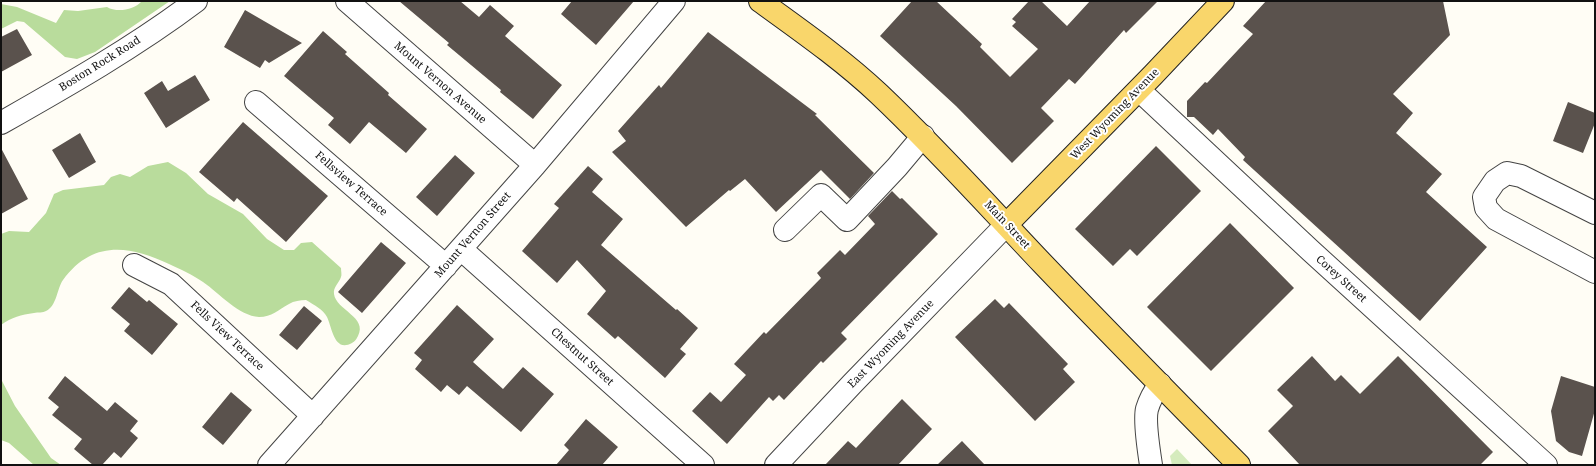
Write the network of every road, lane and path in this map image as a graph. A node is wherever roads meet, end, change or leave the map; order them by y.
1 (196, 1) edge
2 (347, 1) edge
3 (674, 1) edge
4 (760, 1) edge
5 (1223, 1) edge
6 (1139, 90) junction
7 (256, 102) dead end
8 (1, 123) edge
9 (922, 136) junction
10 (535, 165) junction
11 (1595, 213) edge
12 (1006, 225) junction
13 (785, 230) dead end
14 (460, 249) junction
15 (134, 265) dead end
16 (446, 266) junction
17 (1595, 272) edge
18 (1160, 384) junction
19 (313, 416) junction
20 (269, 465) edge
21 (703, 465) edge
22 (776, 465) edge
23 (1151, 465) edge
24 (1239, 465) edge
25 (1546, 465) edge

1 - 8 street, Boston Rock Road
2 - 10 street, Mount Vernon Avenue
3 - 10 street, Mount Vernon Street
4 - 9 main road, Main Street
5 - 6 main road, West Wyoming Avenue
6 - 12 main road, West Wyoming Avenue
6 - 25 street, Corey Street
7 - 16 street, Fellsview Terrace
9 - 12 main road, Main Street
9 - 13 street
10 - 14 street, Mount Vernon Street
11 - 17 street
12 - 18 main road, Main Street
12 - 22 street, East Wyoming Avenue
14 - 16 street, Mount Vernon Street
14 - 21 street, Chestnut Street
15 - 19 street, Fells View Terrace
16 - 19 street, Mount Vernon Street
18 - 23 street
18 - 24 main road, Main Street
19 - 20 street, Mount Vernon Street

